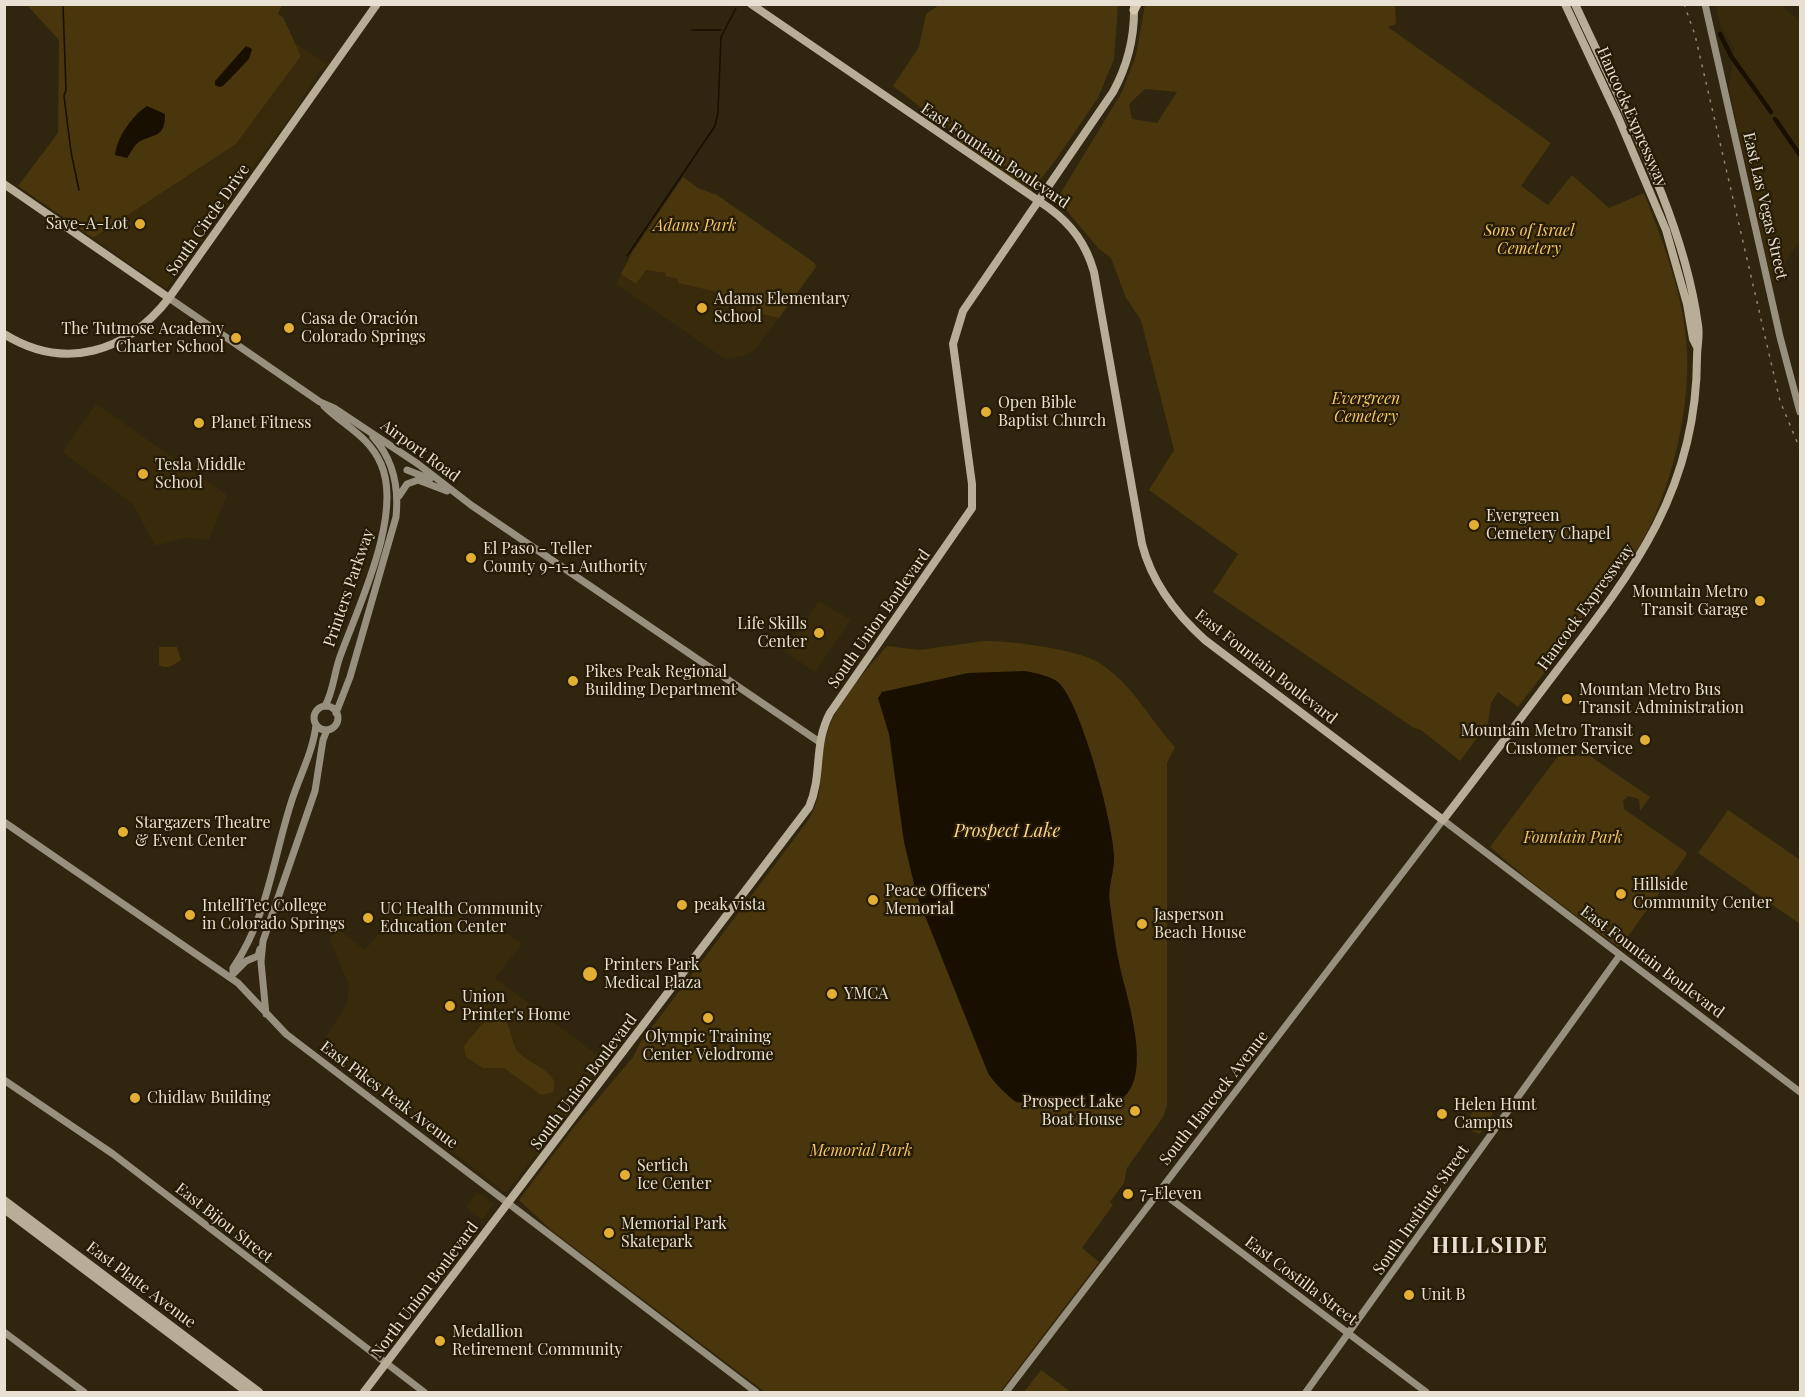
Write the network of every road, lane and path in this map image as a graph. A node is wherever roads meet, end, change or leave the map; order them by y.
1 (377, 4) edge
2 (751, 4) edge
3 (1565, 4) edge
4 (1575, 4) edge
5 (1705, 4) edge
6 (1135, 6) edge
7 (4, 184) edge
8 (1039, 201) junction
9 (169, 298) junction
10 (4, 334) edge
11 (1697, 347) junction
12 (320, 402) junction
13 (1800, 412) edge
14 (365, 428) junction
15 (422, 468) junction
16 (407, 470) junction
17 (389, 475) junction
18 (444, 489) junction
19 (461, 497) junction
20 (398, 498) junction
21 (325, 706) junction
22 (337, 716) junction
23 (315, 722) junction
24 (327, 730) junction
25 (818, 741) junction
26 (1443, 820) junction
27 (4, 822) edge
28 (263, 941) junction
29 (1620, 955) junction
30 (232, 975) junction
31 (266, 1014) junction
32 (4, 1080) edge
33 (1800, 1092) edge
34 (1160, 1191) junction
35 (508, 1203) junction
36 (5, 1206) edge
37 (4, 1332) edge
38 (1349, 1334) junction
39 (386, 1363) junction
40 (84, 1392) edge
41 (247, 1392) edge
42 (260, 1392) edge
43 (364, 1392) edge
44 (424, 1392) edge
45 (756, 1392) edge
46 (1006, 1392) edge
47 (1306, 1392) edge
48 (1426, 1392) edge

1 - 9 main road, South Circle Drive
2 - 8 main road, East Fountain Boulevard
3 - 11 main road, Hancock Expressway
4 - 11 main road, Hancock Expressway
5 - 13 main road, East Las Vegas Street
6 - 8 main road, South Union Boulevard
7 - 9 main road, Airport Road
8 - 25 main road, South Union Boulevard
8 - 26 main road, East Fountain Boulevard
9 - 10 main road, South Circle Drive
9 - 12 main road, Airport Road
11 - 26 main road, Hancock Expressway
12 - 14 main road, Airport Road
12 - 17 main road, Printers Parkway
14 - 15 main road, Airport Road
14 - 17 main road, Printers Parkway
15 - 16 main road
15 - 19 main road, Airport Road
16 - 17 main road
16 - 18 main road
17 - 20 main road, Printers Parkway
17 - 21 main road, Printers Parkway
18 - 19 main road
18 - 20 main road
19 - 25 main road, Airport Road
20 - 22 main road, Printers Parkway
21 - 22 main road
21 - 23 main road
22 - 24 main road
23 - 24 main road
23 - 30 main road
24 - 28 main road
25 - 35 main road, South Union Boulevard
26 - 29 main road, East Fountain Boulevard
26 - 34 main road, South Hancock Avenue
27 - 30 main road, East Pikes Peak Avenue
28 - 30 main road
28 - 31 main road
29 - 33 main road, East Fountain Boulevard
29 - 38 main road, South Institute Street
30 - 31 main road, East Pikes Peak Avenue
31 - 35 main road, East Pikes Peak Avenue
32 - 39 main road, East Bijou Street
34 - 38 main road, East Costilla Street
34 - 46 main road, South Hancock Avenue
35 - 39 main road, North Union Boulevard
35 - 45 main road, East Pikes Peak Avenue
36 - 41 main road, East Platte Avenue
36 - 42 main road, East Platte Avenue
37 - 40 main road
38 - 47 main road, South Institute Street
38 - 48 main road, East Costilla Street
39 - 43 main road, North Union Boulevard
39 - 44 main road, East Bijou Street

